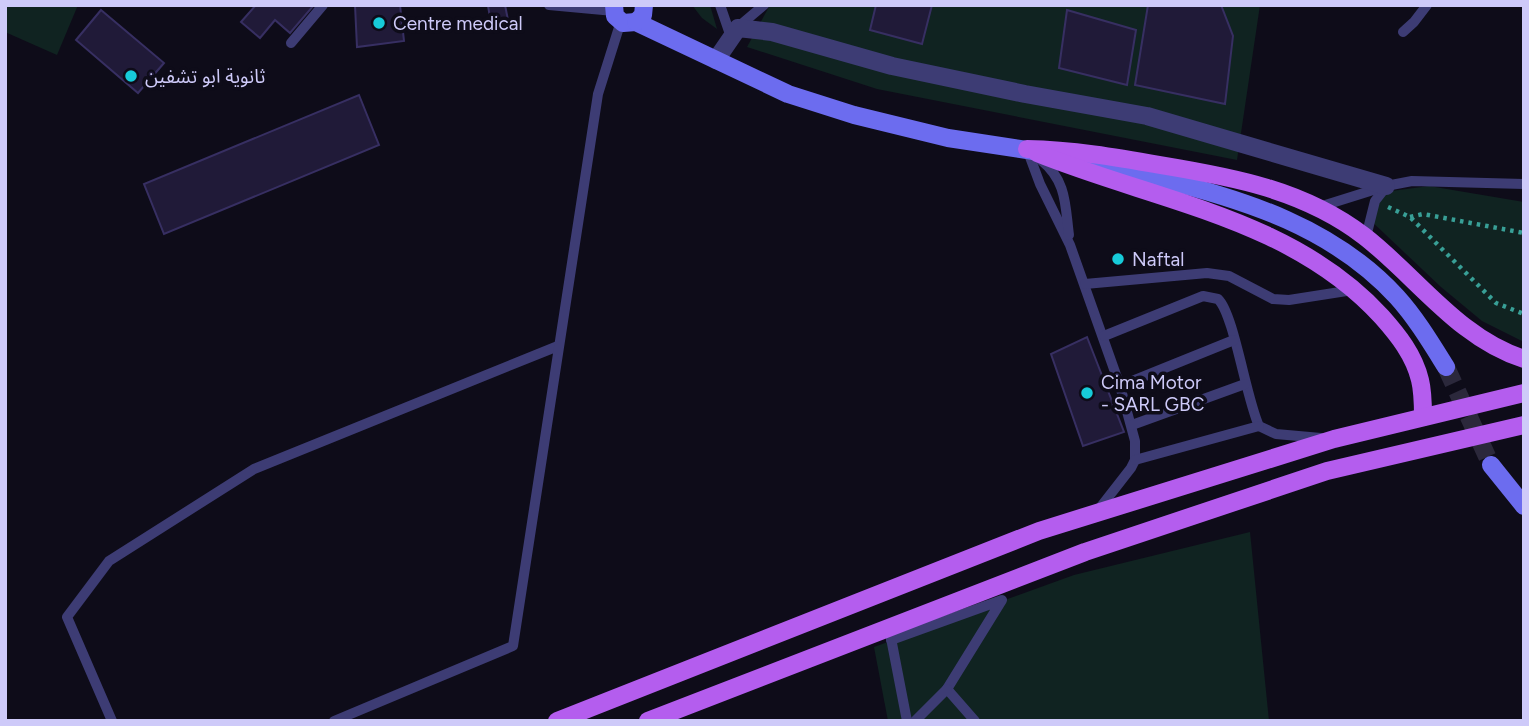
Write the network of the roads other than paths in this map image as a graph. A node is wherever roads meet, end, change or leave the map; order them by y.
1 (323, 5) edge
2 (549, 5) edge
3 (720, 5) edge
4 (764, 5) edge
5 (1427, 5) edge
6 (629, 13) edge
7 (1403, 32) dead end
8 (734, 33) junction
9 (291, 44) dead end
10 (716, 60) junction
11 (1027, 149) junction
12 (1078, 169) junction
13 (1524, 184) edge
14 (1386, 186) junction
15 (1062, 187) junction
16 (1318, 207) junction
17 (1366, 237) junction
18 (1070, 245) junction
19 (1085, 284) junction
20 (1354, 289) junction
21 (1104, 336) junction
22 (1234, 340) junction
23 (558, 346) junction
24 (1524, 359) edge
25 (1446, 367) tunnel mouth
26 (1245, 384) junction
27 (1120, 386) junction
28 (1524, 393) edge
29 (1423, 417) junction
30 (1132, 425) junction
31 (1524, 425) edge
32 (1259, 426) junction
33 (1334, 439) junction
34 (1135, 460) junction
35 (1492, 465) tunnel mouth
36 (1524, 506) edge
37 (1096, 513) junction
38 (890, 633) junction
39 (947, 689) junction
40 (112, 721) edge
41 (334, 721) edge
42 (557, 721) edge
43 (648, 721) edge
44 (906, 721) edge
45 (915, 721) edge
46 (975, 721) edge

1 - 9 lane
2 - 6 lane
3 - 8 lane
4 - 8 lane
5 - 7 lane
6 - 10 main road
6 - 23 lane
8 - 10 street
8 - 14 street
10 - 11 main road
11 - 12 main road
11 - 15 lane
11 - 16 main road
11 - 18 lane
11 - 25 main road
12 - 15 lane
12 - 20 main road
13 - 14 lane
14 - 16 lane
14 - 17 lane
15 - 18 lane
16 - 17 main road
17 - 24 main road
18 - 19 lane
19 - 20 lane
19 - 21 lane
20 - 29 main road
21 - 22 lane
21 - 27 lane
22 - 26 lane
22 - 27 lane
23 - 40 lane
23 - 41 lane
26 - 30 lane
26 - 32 lane
27 - 30 lane
28 - 29 main road
29 - 33 main road
30 - 34 lane
31 - 38 main road
32 - 33 lane
32 - 34 lane
33 - 37 main road
34 - 37 lane
35 - 36 main road
37 - 42 main road
38 - 39 lane
38 - 43 main road
38 - 44 lane
39 - 45 lane
39 - 46 lane

